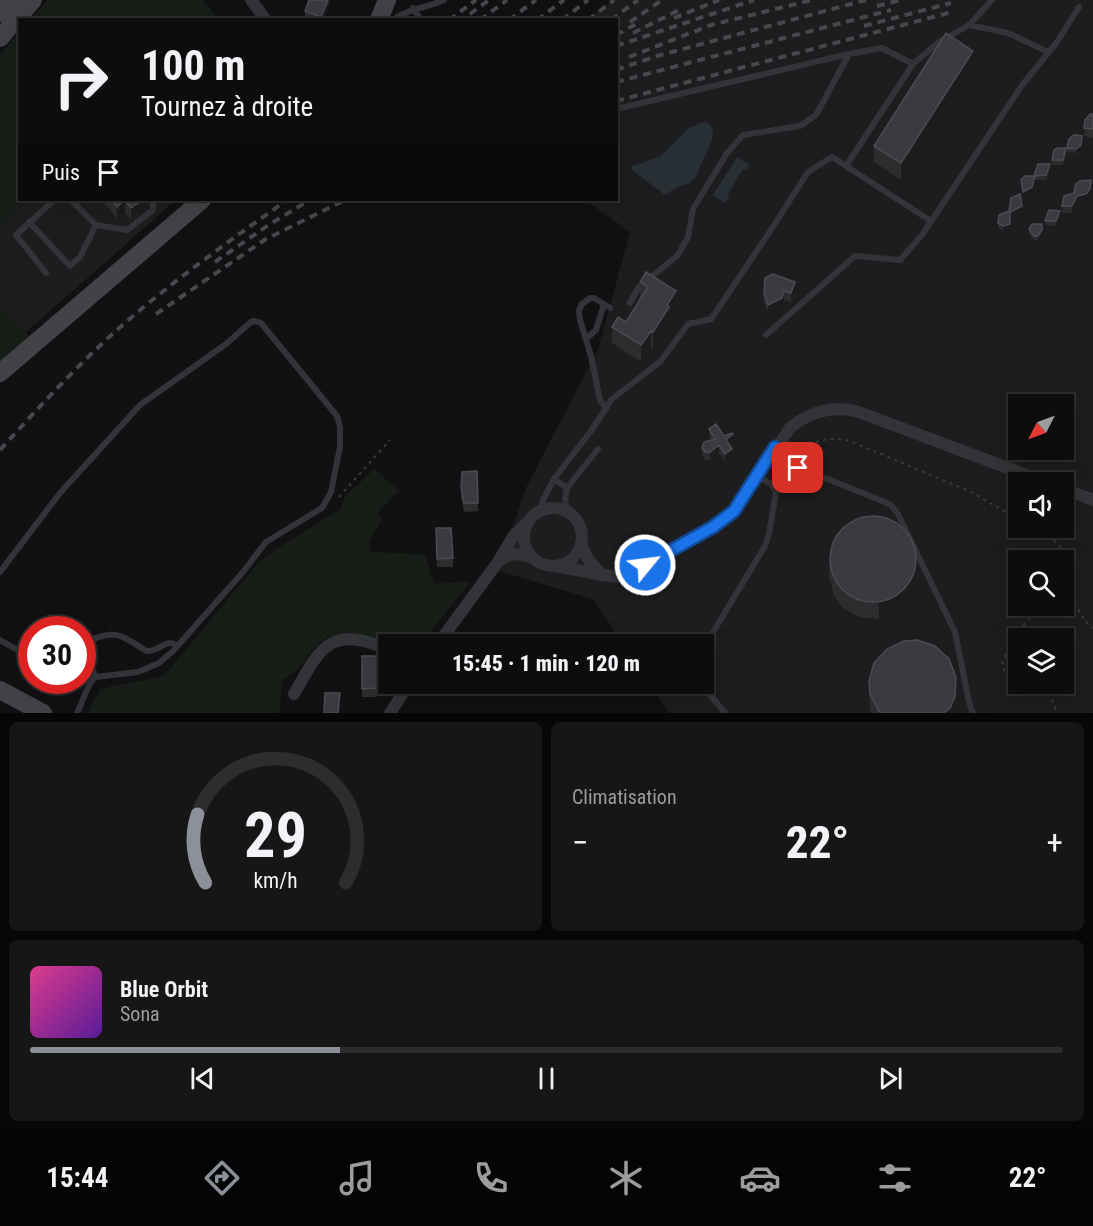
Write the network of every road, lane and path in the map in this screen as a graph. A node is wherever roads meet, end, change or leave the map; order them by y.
1 (13, 0) edge
2 (33, 0) edge
3 (251, 0) edge
4 (375, 0) edge
5 (387, 0) edge
6 (444, 0) edge
7 (992, 0) edge
8 (1079, 7) dead end
9 (414, 8) junction
10 (0, 13) edge
11 (264, 18) edge
12 (367, 18) edge
13 (380, 18) edge
14 (396, 18) edge
15 (421, 18) edge
16 (969, 25) junction
17 (0, 38) edge
18 (1048, 52) junction
19 (849, 54) junction
20 (913, 64) junction
21 (618, 109) edge
22 (846, 166) junction
23 (53, 201) edge
24 (72, 201) edge
25 (153, 201) edge
26 (201, 201) edge
27 (931, 221) junction
28 (29, 222) junction
29 (96, 225) junction
30 (46, 273) dead end
31 (630, 303) dead end
32 (766, 335) dead end
33 (586, 339) junction
34 (0, 373) edge
35 (606, 408) junction
36 (390, 440) dead end
37 (775, 447) junction
38 (598, 449) dead end
39 (790, 460) junction
40 (1019, 472) edge
41 (758, 475) junction
42 (554, 479) junction
43 (567, 488) junction
44 (1074, 493) edge
45 (1093, 500) edge
46 (322, 508) junction
47 (541, 511) junction
48 (567, 512) junction
49 (1008, 513) edge
50 (527, 524) junction
51 (1052, 538) edge
52 (581, 544) junction
53 (1064, 550) edge
54 (532, 558) junction
55 (498, 562) junction
56 (556, 566) junction
57 (0, 572) edge
58 (602, 575) junction
59 (1074, 600) edge
60 (1031, 616) edge
61 (1093, 628) edge
62 (445, 634) edge
63 (712, 634) edge
64 (96, 638) edge
65 (0, 640) edge
66 (177, 645) junction
67 (378, 645) edge
68 (18, 650) edge
69 (96, 677) edge
70 (0, 690) edge
71 (86, 694) edge
72 (294, 694) dead end
73 (402, 694) edge
74 (709, 694) edge
75 (43, 713) edge
76 (77, 713) edge
77 (390, 713) edge
78 (725, 713) edge
79 (973, 713) edge
80 (1056, 713) edge

1 - 10 street
2 - 17 street
3 - 11 street
4 - 12 street
5 - 13 street
6 - 9 lane
7 - 16 lane
8 - 18 lane
9 - 14 lane
9 - 15 lane
16 - 18 lane
16 - 20 lane
18 - 27 lane
19 - 20 lane
19 - 21 lane
19 - 31 lane
20 - 22 lane
22 - 27 lane
22 - 35 lane
23 - 28 lane
24 - 29 lane
25 - 29 lane
26 - 34 street
27 - 32 lane
28 - 29 lane
28 - 30 lane
33 - 33 lane
33 - 35 lane
35 - 42 lane
36 - 46 path
37 - 39 lane
37 - 40 street
37 - 41 street
38 - 43 lane
39 - 49 path
39 - 79 lane
41 - 58 street
41 - 63 lane
42 - 43 lane
42 - 47 lane
43 - 48 lane
44 - 45 street
46 - 57 lane
46 - 66 lane
47 - 48 street
47 - 50 street
48 - 52 street
50 - 54 street
50 - 55 street
51 - 53 path
52 - 56 street
52 - 58 street
54 - 55 street
54 - 56 street
55 - 62 street
56 - 58 street
59 - 61 path
60 - 80 path
64 - 66 lane
65 - 68 lane
66 - 69 lane
67 - 72 street
70 - 75 street
71 - 76 lane
73 - 77 street
74 - 78 lane

